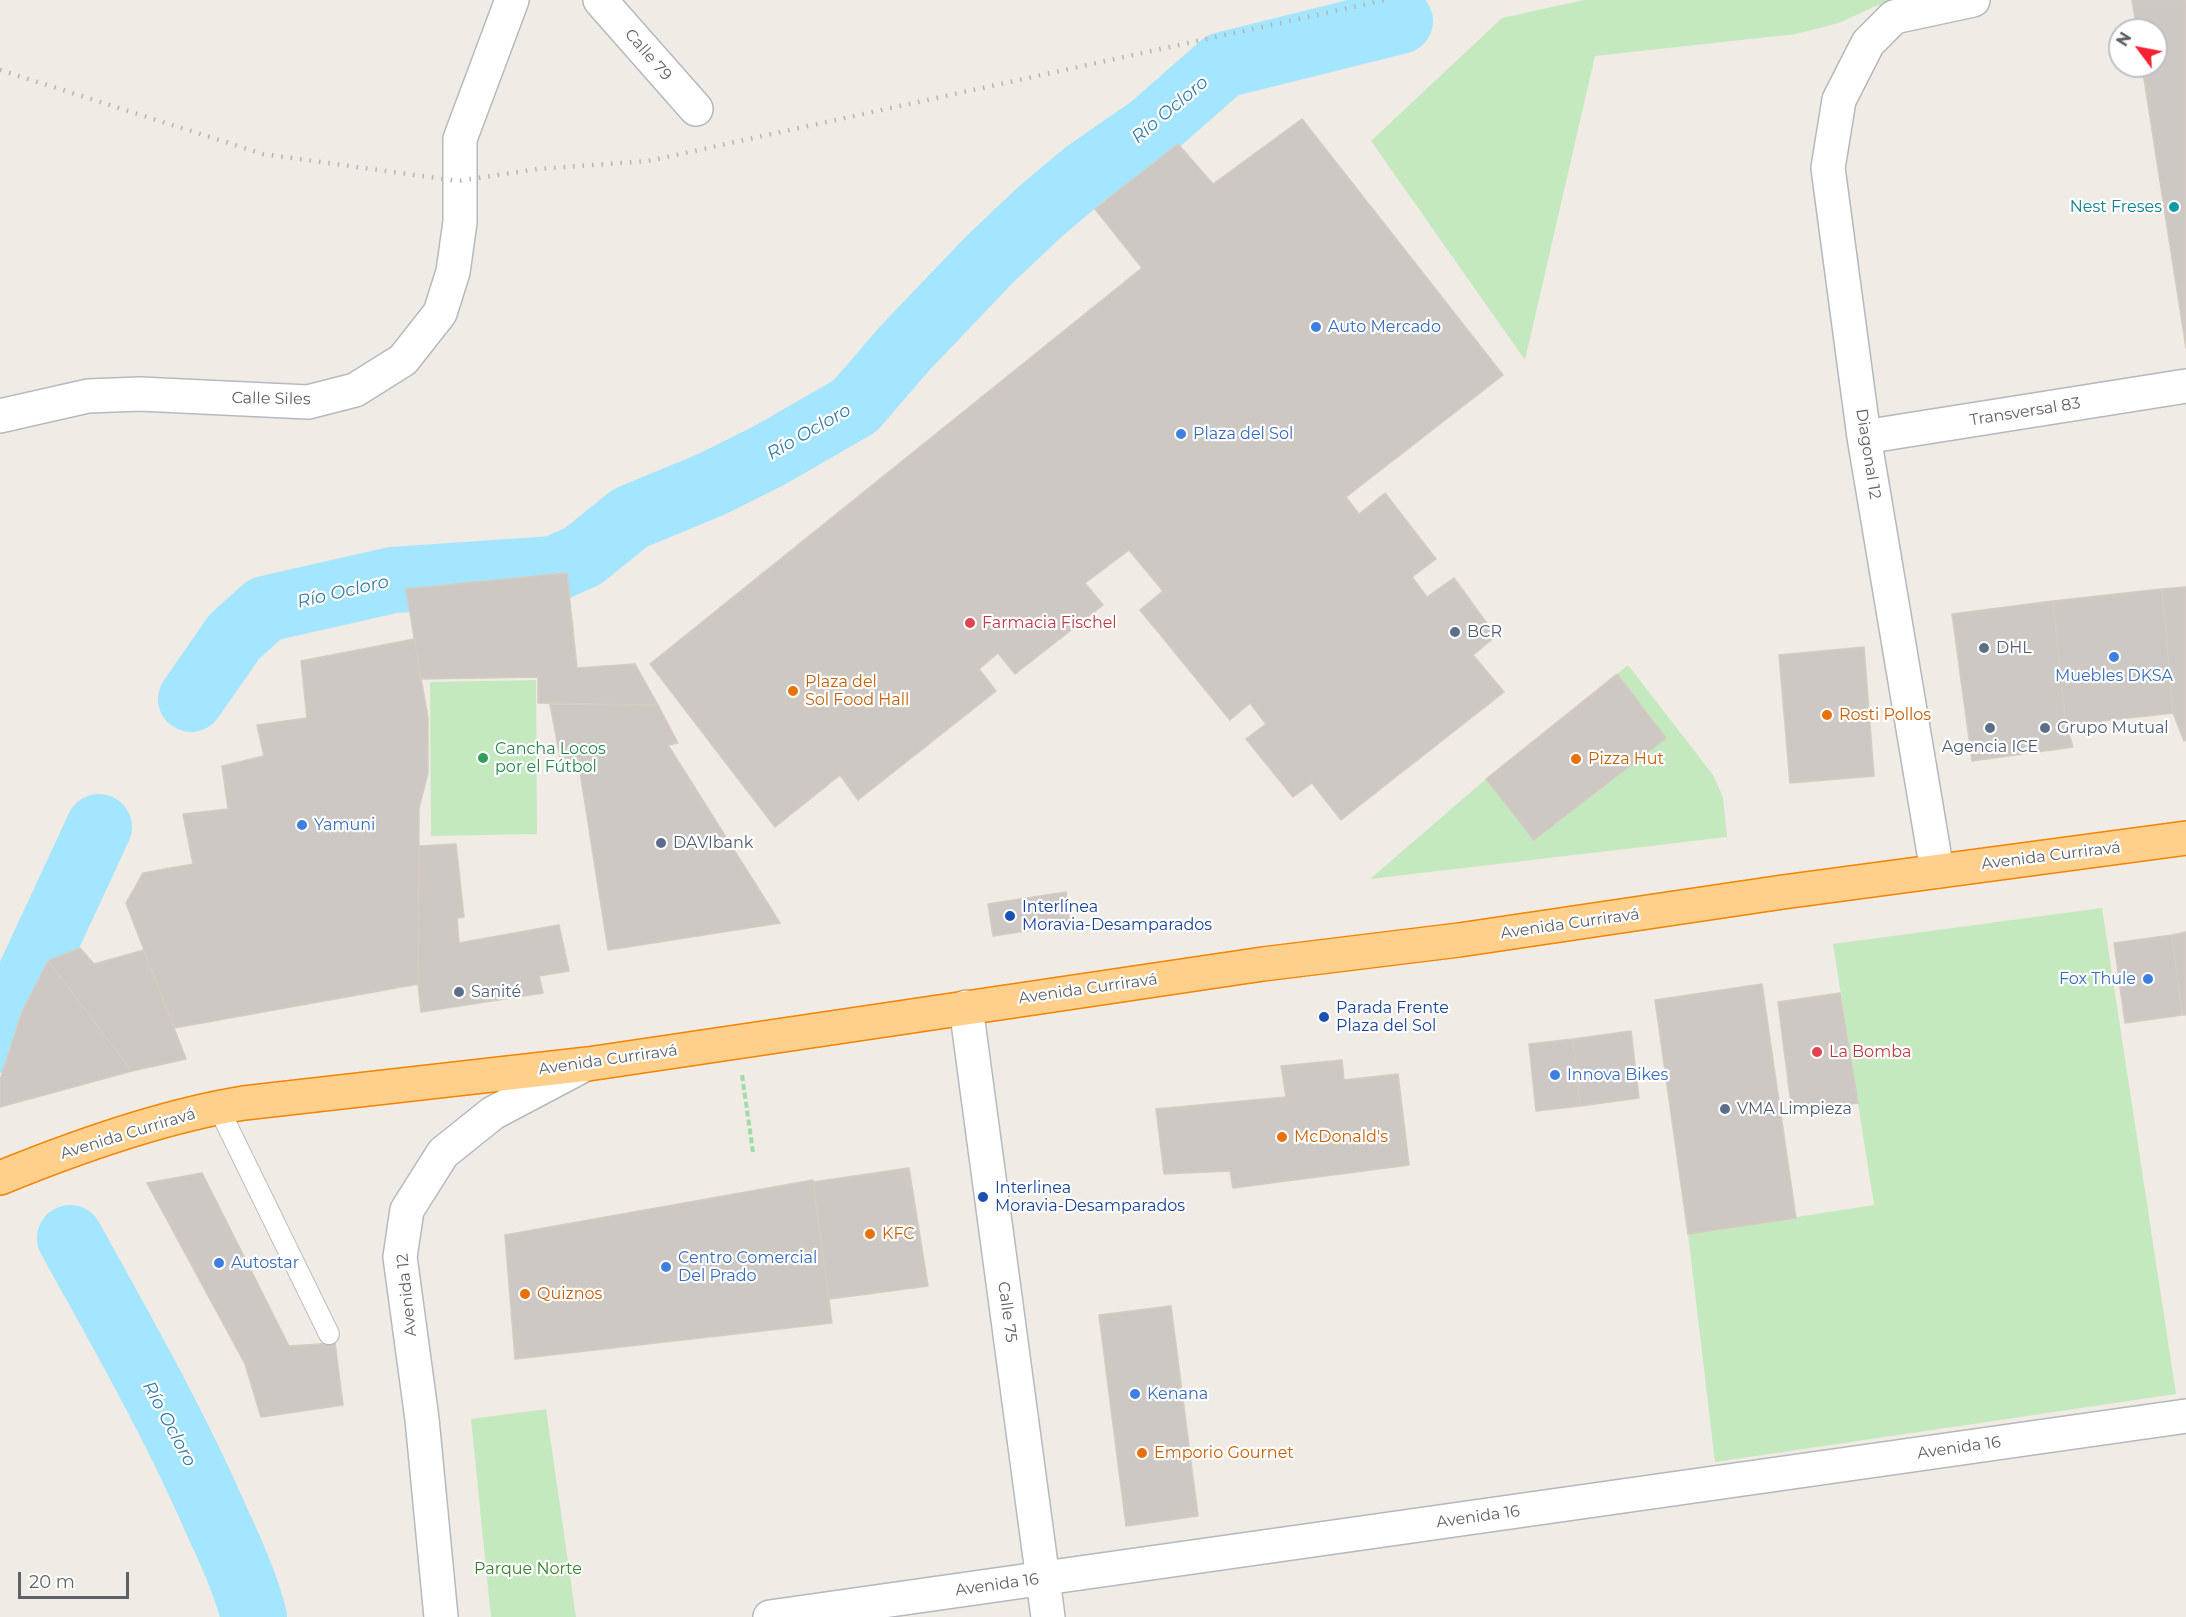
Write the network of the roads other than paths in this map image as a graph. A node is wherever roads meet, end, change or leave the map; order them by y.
1 (512, 0) edge
2 (600, 0) edge
3 (1973, 0) edge
4 (696, 109) dead end
5 (2186, 386) edge
6 (0, 416) edge
7 (1864, 437) junction
8 (2186, 838) edge
9 (1937, 871) junction
10 (966, 1007) junction
11 (588, 1064) junction
12 (218, 1107) junction
13 (0, 1178) edge
14 (329, 1334) dead end
15 (2186, 1416) edge
16 (1044, 1578) junction
17 (441, 1617) edge
18 (770, 1617) edge
19 (1048, 1617) edge

1 - 6 street, Calle Siles
2 - 4 street, Calle 79
3 - 7 street, Diagonal 12
5 - 7 street, Transversal 83
7 - 9 street, Diagonal 12
8 - 9 highway, Avenida Curriravá
9 - 10 highway, Avenida Curriravá
10 - 11 highway, Avenida Curriravá
10 - 16 street, Calle 75
11 - 12 highway, Avenida Curriravá
11 - 17 street, Avenida 12
12 - 13 highway, Avenida Curriravá
12 - 14 lane
15 - 16 street, Avenida 16
16 - 18 street, Avenida 16
16 - 19 street, Calle 75

